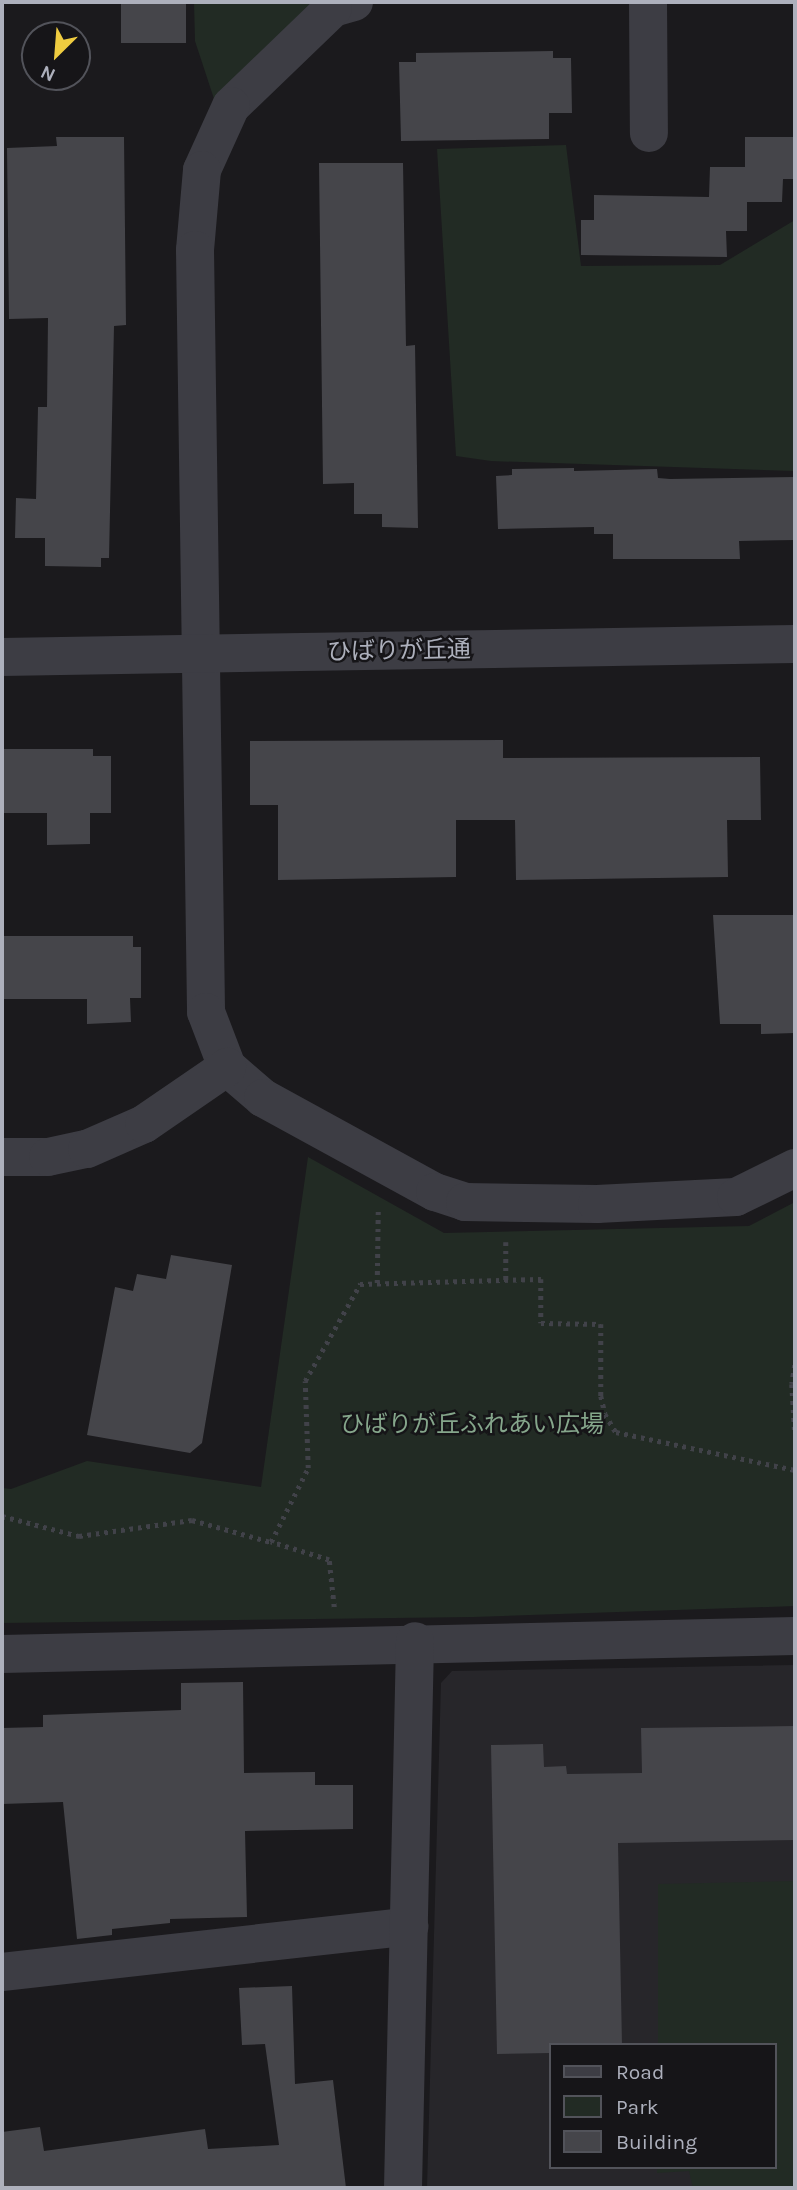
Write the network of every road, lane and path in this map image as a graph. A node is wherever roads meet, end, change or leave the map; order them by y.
1 (354, 2) edge
2 (648, 2) edge
3 (649, 133) dead end
4 (795, 644) edge
5 (200, 655) junction
6 (2, 657) edge
7 (226, 1067) junction
8 (2, 1157) edge
9 (379, 1161) junction
10 (795, 1168) edge
11 (377, 1283) junction
12 (795, 1365) edge
13 (795, 1434) edge
14 (795, 1470) edge
15 (2, 1516) edge
16 (271, 1542) junction
17 (795, 1636) edge
18 (415, 1641) junction
19 (339, 1643) junction
20 (2, 1654) edge
21 (410, 1926) junction
22 (2, 1972) edge
23 (403, 2188) edge

1 - 5 street
2 - 3 street
4 - 5 street, ひばりが丘通
5 - 6 street, ひばりが丘通
5 - 7 street
7 - 8 street
7 - 9 street
9 - 10 street
9 - 11 path
11 - 14 path
11 - 16 path
12 - 13 path
15 - 16 path
16 - 19 path
17 - 18 street
18 - 19 street
18 - 21 street
19 - 20 street
21 - 22 street
21 - 23 street

